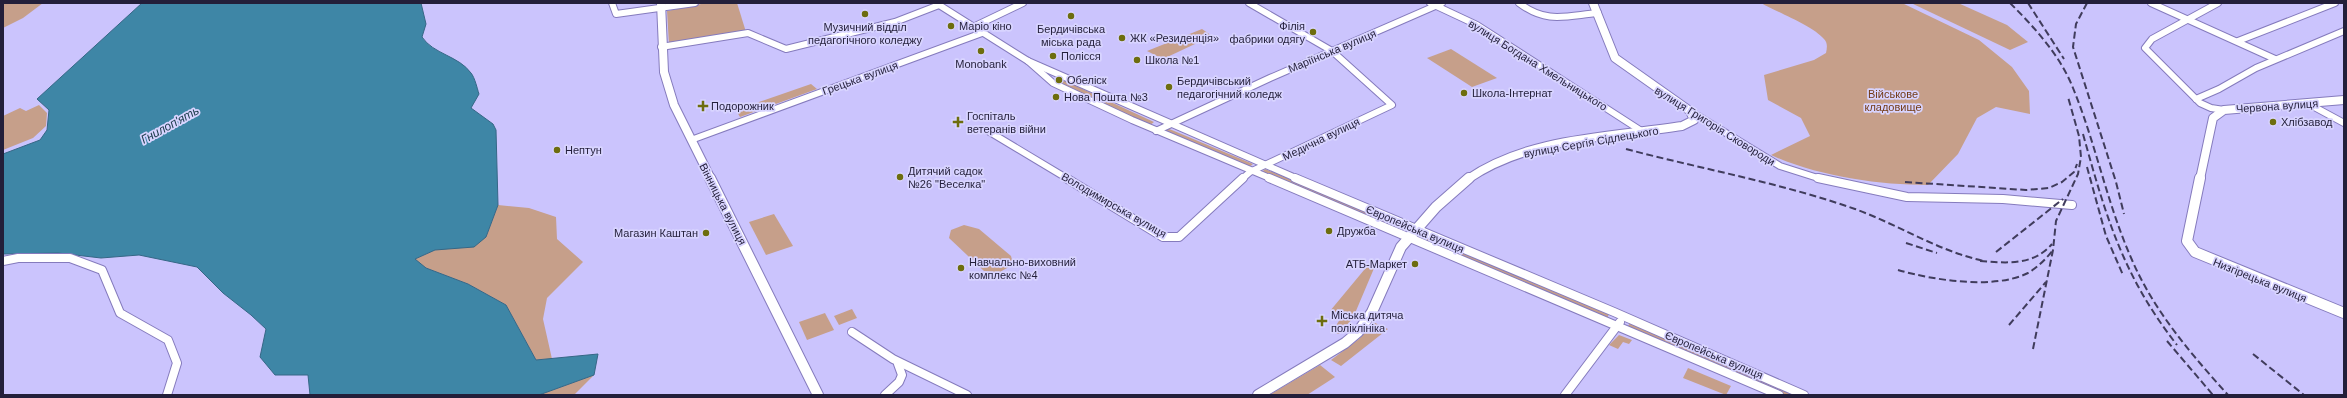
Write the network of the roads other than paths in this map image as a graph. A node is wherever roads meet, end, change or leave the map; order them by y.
1 (612, 3) edge
2 (695, 3) edge
3 (1023, 3) edge
4 (1248, 3) edge
5 (1519, 3) edge
6 (1593, 3) edge
7 (2151, 3) edge
8 (2218, 3) edge
9 (2335, 3) edge
10 (937, 4) edge
11 (1436, 4) edge
12 (660, 6) edge
13 (1598, 13) junction
14 (2188, 19) junction
15 (973, 27) junction
16 (2344, 32) edge
17 (982, 33) junction
18 (2238, 41) junction
19 (661, 47) junction
20 (1332, 51) junction
21 (2275, 59) junction
22 (1028, 61) junction
23 (2344, 100) edge
24 (2198, 101) junction
25 (2307, 103) junction
26 (2224, 110) junction
27 (1690, 111) junction
28 (2213, 118) junction
29 (2344, 123) edge
30 (1169, 125) junction
31 (1682, 126) junction
32 (1718, 129) junction
33 (988, 131) dead end
34 (1156, 131) junction
35 (1642, 132) junction
36 (690, 140) junction
37 (1264, 166) junction
38 (1250, 172) junction
39 (2072, 205) dead end
40 (1415, 228) junction
41 (1408, 236) junction
42 (3, 261) edge
43 (2344, 313) edge
44 (1624, 317) junction
45 (1617, 325) junction
46 (852, 332) dead end
47 (898, 364) junction
48 (167, 395) edge
49 (818, 395) edge
50 (885, 395) edge
51 (967, 395) edge
52 (1258, 395) edge
53 (1565, 395) edge
54 (1779, 395) edge
55 (1804, 395) edge

1 - 12 street
2 - 12 street
3 - 15 street
4 - 20 street
5 - 13 street
6 - 13 main road, вулиця Григорія Сковороди
7 - 14 street
8 - 14 street
9 - 18 street
10 - 15 street, Європейська вулиця
10 - 19 street
11 - 20 street, Маріїнська вулиця
11 - 35 street, вулиця Богдана Хмельницького
12 - 19 main road, Вінницька вулиця
13 - 27 main road, вулиця Григорія Сковороди
14 - 18 street
14 - 24 street
15 - 17 street, Європейська вулиця
16 - 21 street
17 - 22 street, Європейська вулиця
17 - 36 street, Грецька вулиця
18 - 21 street
19 - 36 main road, Вінницька вулиця
20 - 30 street, Маріїнська вулиця
20 - 37 street, Медична вулиця
21 - 24 street
22 - 30 street, Європейська вулиця
22 - 34 street, Європейська вулиця
23 - 25 main road, Червона вулиця
24 - 26 street
24 - 28 street
25 - 26 main road, Червона вулиця
25 - 29 street
26 - 28 main road, Червона вулиця
27 - 31 main road
27 - 32 street, вулиця Григорія Сковороди
28 - 43 main road, Низгірецька вулиця
30 - 34 street, Маріїнська вулиця
30 - 37 street, Європейська вулиця
31 - 32 street
31 - 35 main road, вулиця Сергія Сідлецького
32 - 39 street, вулиця Григорія Сковороди
33 - 38 street, Володимирська вулиця
34 - 38 street, Європейська вулиця
35 - 40 main road, вулиця Сергія Сідлецького
36 - 49 main road, Вінницька вулиця
37 - 38 street, Медична вулиця
37 - 40 street, Європейська вулиця
38 - 41 street, Європейська вулиця
40 - 41 main road, вулиця Сергія Сідлецького
40 - 44 street, Європейська вулиця
41 - 45 street, Європейська вулиця
41 - 52 main road, вулиця Сергія Сідлецького
42 - 48 street
44 - 45 street
44 - 55 street, Європейська вулиця
45 - 53 street
45 - 54 street, Європейська вулиця
46 - 47 street
47 - 50 street
47 - 51 street

